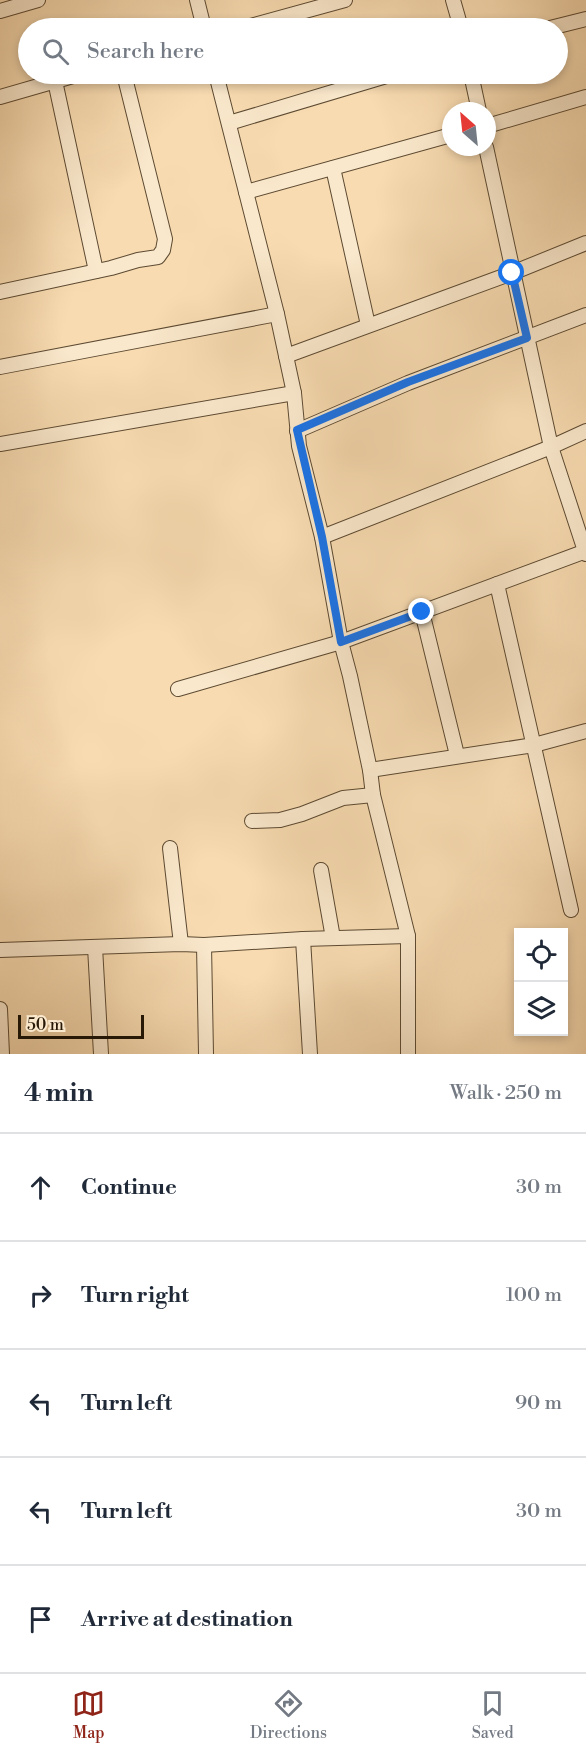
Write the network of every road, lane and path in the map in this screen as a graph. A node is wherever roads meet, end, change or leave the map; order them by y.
1 (38, 0) edge
2 (197, 0) edge
3 (345, 0) edge
4 (453, 0) edge
5 (0, 11) edge
6 (202, 18) edge
7 (279, 18) edge
8 (458, 18) edge
9 (586, 18) edge
10 (568, 23) edge
11 (45, 84) edge
12 (56, 84) edge
13 (126, 84) edge
14 (219, 84) edge
15 (360, 84) edge
16 (473, 84) edge
17 (0, 97) edge
18 (586, 97) edge
19 (477, 102) edge
20 (229, 123) junction
21 (496, 123) edge
22 (442, 138) edge
23 (488, 156) edge
24 (333, 168) junction
25 (246, 192) junction
26 (586, 243) edge
27 (96, 271) junction
28 (512, 273) junction
29 (0, 292) edge
30 (277, 314) junction
31 (586, 315) edge
32 (368, 325) junction
33 (527, 338) junction
34 (286, 356) junction
35 (0, 367) edge
36 (294, 393) junction
37 (297, 430) junction
38 (586, 431) edge
39 (0, 444) edge
40 (551, 447) junction
41 (322, 537) junction
42 (586, 552) edge
43 (497, 584) junction
44 (422, 612) junction
45 (341, 642) junction
46 (178, 689) dead end
47 (586, 731) edge
48 (534, 744) junction
49 (457, 756) junction
50 (370, 770) junction
51 (373, 795) junction
52 (252, 821) dead end
53 (170, 848) dead end
54 (321, 870) dead end
55 (571, 910) dead end
56 (408, 936) junction
57 (333, 938) junction
58 (303, 939) junction
59 (181, 944) junction
60 (204, 945) junction
61 (94, 947) junction
62 (0, 950) edge
63 (0, 1009) edge
64 (2, 1054) edge
65 (101, 1054) edge
66 (206, 1054) edge
67 (310, 1054) edge
68 (408, 1054) edge

1 - 5 street
2 - 6 street
3 - 7 street
4 - 8 street
9 - 10 street
11 - 17 street
12 - 27 street
13 - 27 street
14 - 20 street
15 - 20 street
16 - 19 street
18 - 21 street
20 - 25 street
22 - 24 street
23 - 28 street
24 - 25 street
24 - 32 street
25 - 30 street
26 - 28 street
27 - 29 street
28 - 32 street
28 - 33 street
30 - 34 street
30 - 35 street
31 - 33 street
32 - 34 street
33 - 37 street
33 - 40 street
34 - 36 street
36 - 37 street
36 - 39 street
37 - 41 street
38 - 40 street
40 - 41 street
40 - 42 street
41 - 45 street
42 - 43 street
43 - 44 street
43 - 48 street
44 - 45 street
44 - 49 street
45 - 46 street
45 - 50 street
47 - 48 street
48 - 49 street
48 - 55 street
49 - 50 street
50 - 51 street
51 - 52 street
51 - 56 street
53 - 59 street
54 - 57 street
56 - 57 street
56 - 68 street
57 - 58 street
58 - 60 street
58 - 67 street
59 - 60 street
59 - 61 street
60 - 66 street
61 - 62 street
61 - 65 street
63 - 64 street

